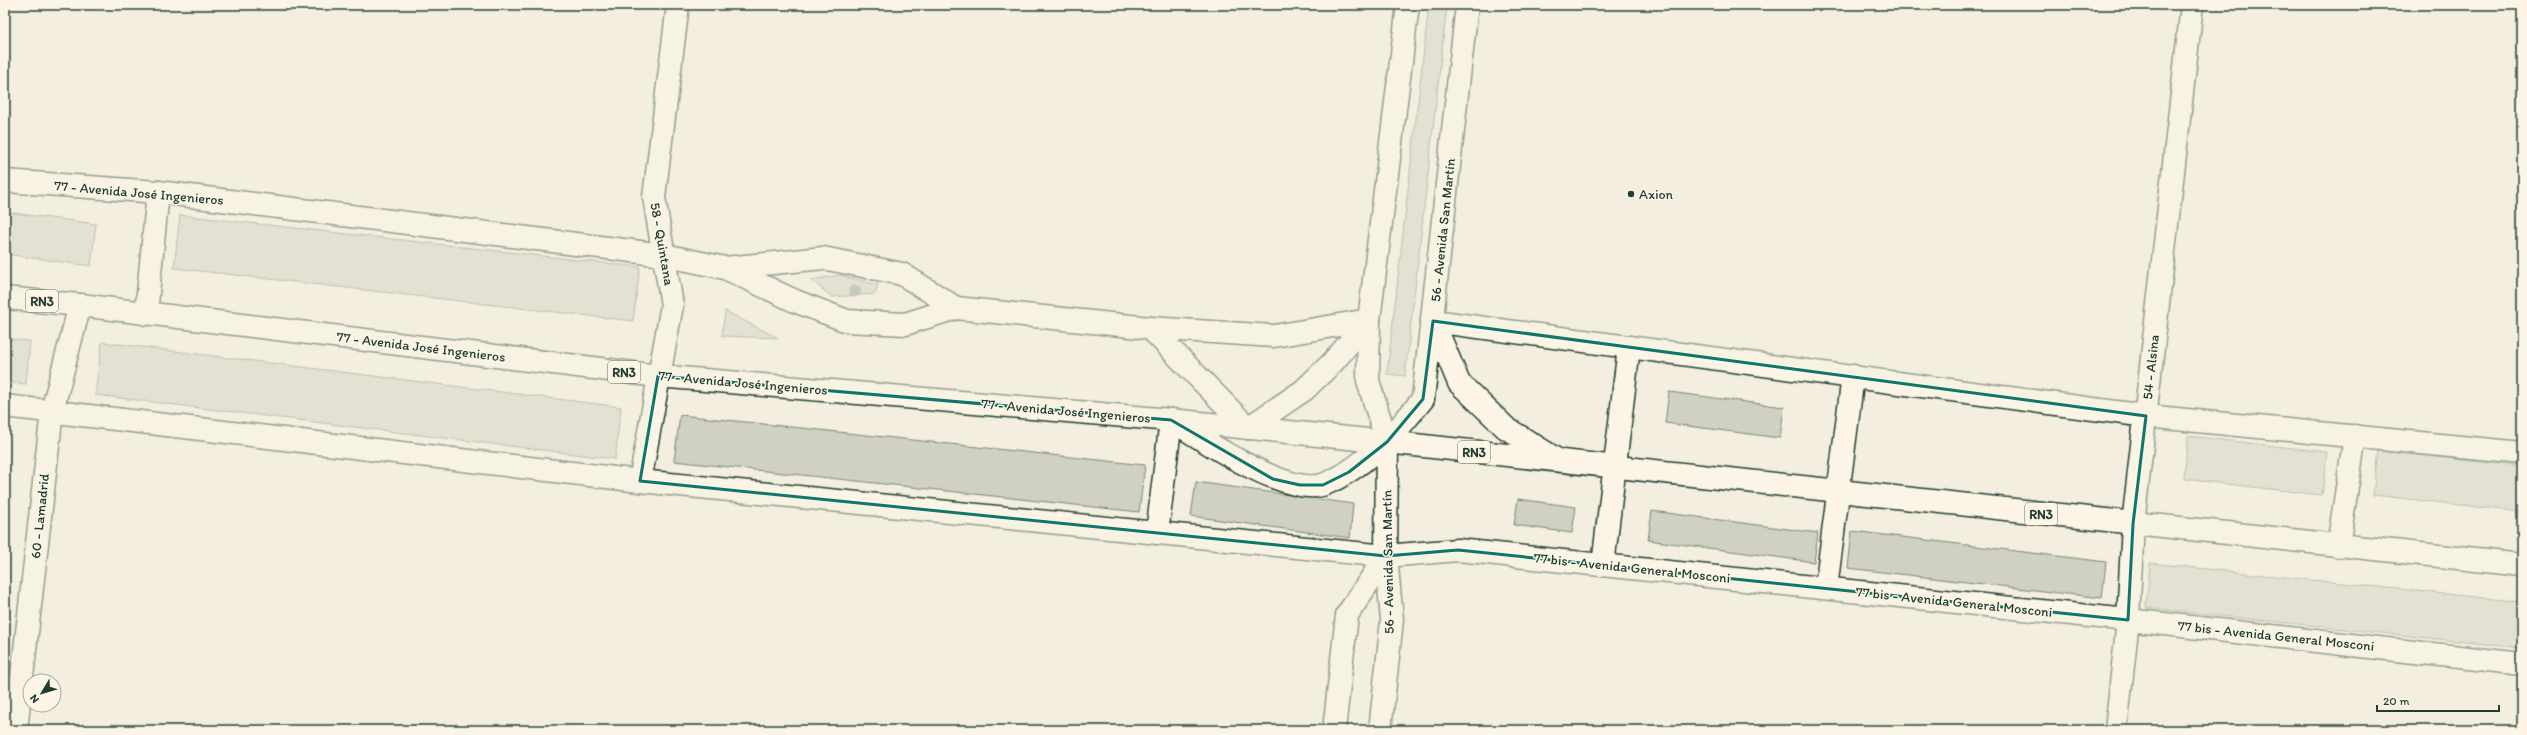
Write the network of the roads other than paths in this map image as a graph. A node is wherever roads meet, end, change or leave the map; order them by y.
1 (678, 5) edge
2 (1408, 5) edge
3 (1467, 5) edge
4 (2192, 5) edge
5 (5, 181) edge
6 (158, 192) junction
7 (664, 255) junction
8 (725, 268) junction
9 (5, 298) edge
10 (80, 305) junction
11 (956, 308) junction
12 (146, 314) junction
13 (1369, 320) junction
14 (1433, 321) junction
15 (1150, 328) junction
16 (1629, 347) junction
17 (658, 376) junction
18 (1853, 376) junction
19 (5, 406) edge
20 (52, 411) junction
21 (2146, 416) junction
22 (1170, 420) junction
23 (1248, 428) junction
24 (2355, 436) junction
25 (1387, 442) junction
26 (2522, 453) edge
27 (1561, 462) junction
28 (1614, 468) junction
29 (640, 481) junction
30 (1838, 492) junction
31 (2133, 524) junction
32 (1157, 533) junction
33 (2338, 546) junction
34 (1386, 556) junction
35 (1603, 565) junction
36 (2522, 565) edge
37 (1826, 588) junction
38 (2128, 620) junction
39 (2522, 664) edge
40 (16, 730) edge
41 (1334, 730) edge
42 (1380, 730) edge
43 (2116, 730) edge

1 - 7 main road, 58 - Quintana
2 - 13 main road, 56 - Avenida San Martín
3 - 14 main road, 56 - Avenida San Martín
4 - 21 main road, 54 - Alsina
5 - 6 main road, 77 - Avenida José Ingenieros
6 - 7 main road, 77 - Avenida José Ingenieros
6 - 12 main road
7 - 8 main road, 77 - Avenida José Ingenieros
7 - 17 main road, 58 - Quintana
8 - 11 main road, 77 - Avenida José Ingenieros
8 - 11 main road, 77 - Avenida José Ingenieros
9 - 10 main road, 77 - Avenida José Ingenieros / RN3
10 - 12 main road, 77 - Avenida José Ingenieros / RN3
10 - 20 main road, 60 - Lamadrid
11 - 15 main road, 77 - Avenida José Ingenieros
12 - 17 main road, 77 - Avenida José Ingenieros / RN3
13 - 15 main road, 77 - Avenida José Ingenieros
13 - 23 main road
13 - 25 main road, 56 - Avenida San Martín
14 - 16 main road
14 - 25 main road, 56 - Avenida San Martín
14 - 27 main road
15 - 23 main road
16 - 18 main road
16 - 28 main road
17 - 22 main road, 77 - Avenida José Ingenieros / RN3
17 - 29 main road, 58 - Quintana
18 - 21 main road
18 - 30 main road
19 - 20 main road
20 - 29 main road
20 - 40 main road, 60 - Lamadrid
21 - 24 main road
21 - 31 main road, 54 - Alsina
22 - 23 main road, 77 - Avenida José Ingenieros / RN3
22 - 25 main road
22 - 32 main road
23 - 25 main road, 77 - Avenida José Ingenieros / RN3
24 - 26 main road
24 - 33 main road
25 - 27 main road, RN3
25 - 34 main road, 56 - Avenida San Martín
27 - 28 main road, RN3
28 - 30 main road, RN3
28 - 35 main road
29 - 32 main road
30 - 31 main road, RN3
30 - 37 main road
31 - 33 main road, RN3
31 - 38 main road, 54 - Alsina
32 - 34 main road
33 - 36 main road, RN3
34 - 35 main road, 77 bis - Avenida General Mosconi
34 - 41 main road
34 - 42 main road, 56 - Avenida San Martín
35 - 37 main road, 77 bis - Avenida General Mosconi
37 - 38 main road, 77 bis - Avenida General Mosconi
38 - 39 main road, 77 bis - Avenida General Mosconi
38 - 43 main road, 54 - Alsina

